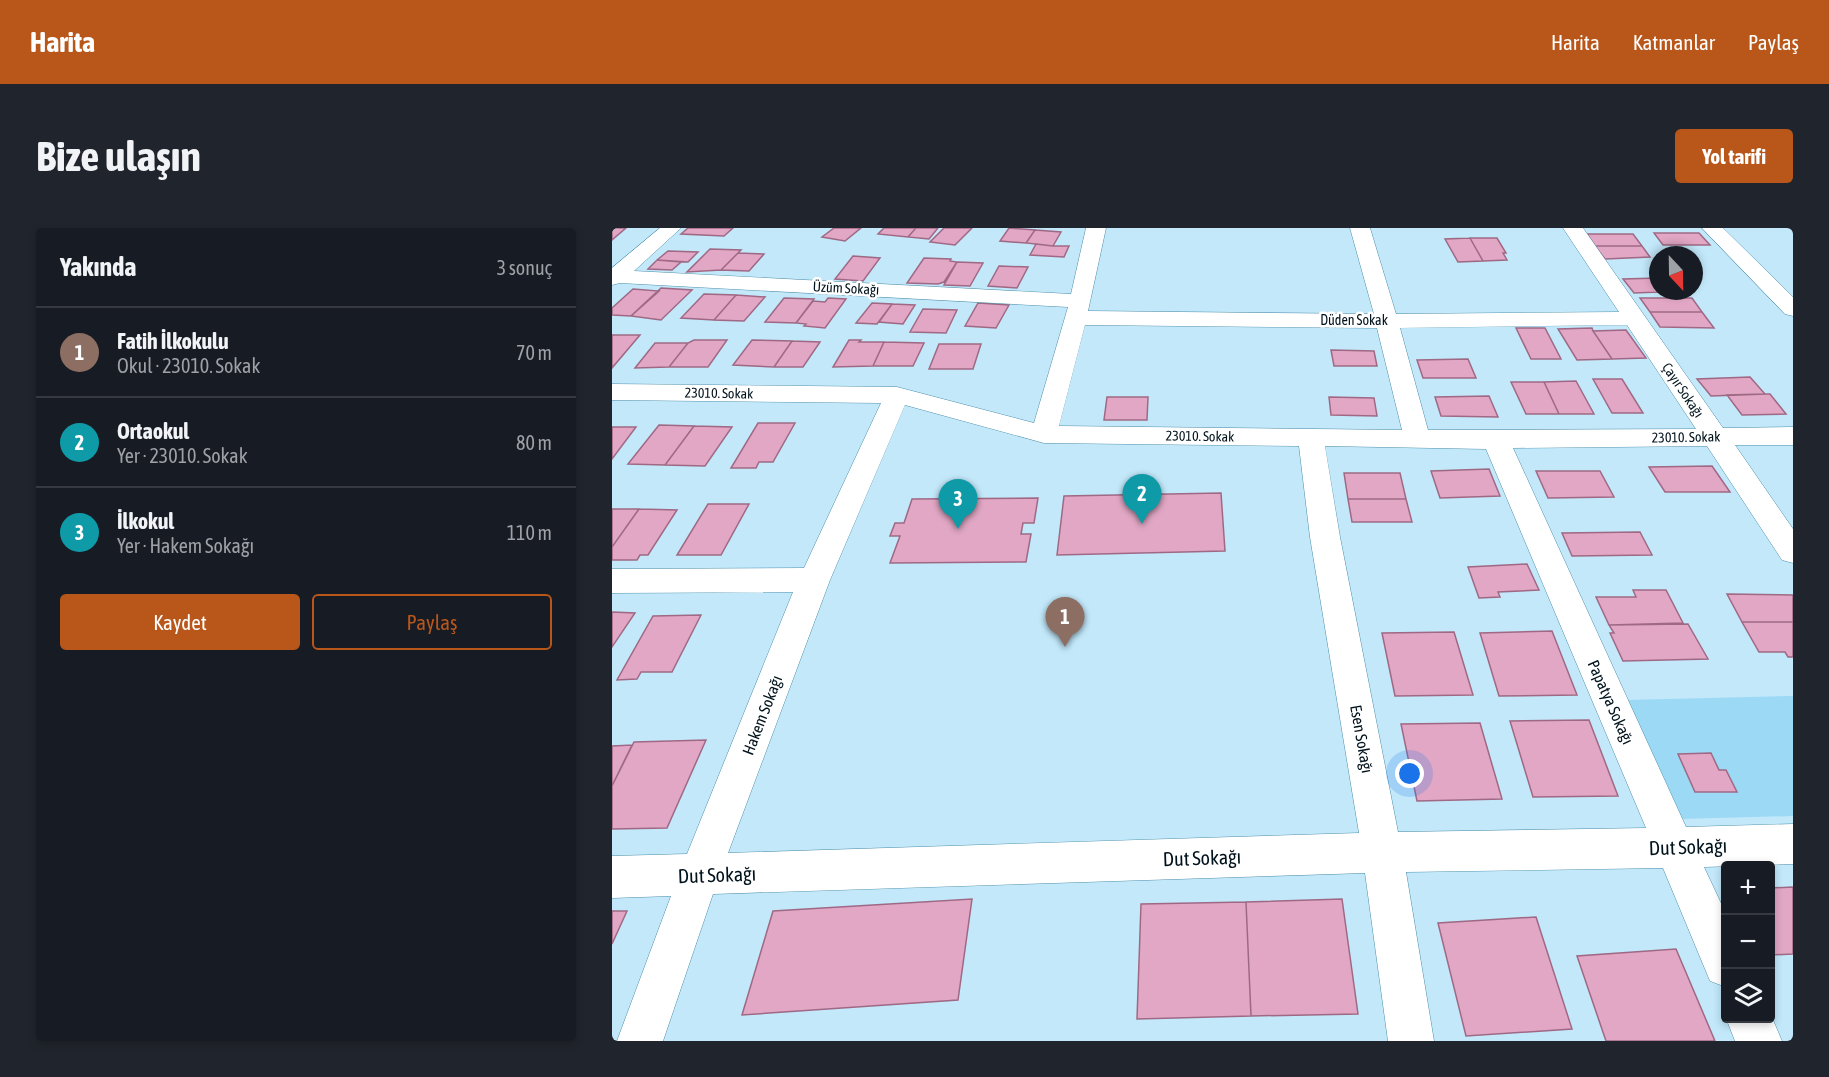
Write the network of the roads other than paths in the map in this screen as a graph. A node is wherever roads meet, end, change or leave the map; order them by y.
1 (671, 228) edge
2 (1096, 228) edge
3 (1360, 228) edge
4 (1573, 228) edge
5 (1712, 228) edge
6 (613, 277) edge
7 (1793, 309) edge
8 (1078, 310) junction
9 (1634, 318) junction
10 (1387, 321) junction
11 (612, 392) edge
12 (897, 395) junction
13 (1044, 434) junction
14 (1714, 436) junction
15 (1793, 436) edge
16 (1311, 438) junction
17 (1417, 440) junction
18 (1496, 440) junction
19 (1793, 552) edge
20 (814, 580) junction
21 (612, 581) edge
22 (1793, 844) edge
23 (1675, 848) junction
24 (1382, 852) junction
25 (699, 875) junction
26 (612, 877) edge
27 (1721, 955) edge
28 (1751, 1023) edge
29 (640, 1041) edge
30 (1410, 1041) edge
31 (1759, 1041) edge

1 - 6 street
2 - 8 street
3 - 10 street
4 - 9 street, Çayır Sokağı
5 - 7 street
6 - 8 street, Üzüm Sokağı
8 - 10 street, Düden Sokak
8 - 13 street
9 - 10 street, Düden Sokak
9 - 14 street, Çayır Sokağı
10 - 17 street
11 - 12 street, 23010. Sokak
12 - 13 street, 23010. Sokak
12 - 20 street, Hakem Sokağı
13 - 16 street, 23010. Sokak
14 - 15 street, 23010. Sokak
14 - 18 street, 23010. Sokak
14 - 19 street, Çayır Sokağı
16 - 17 street, 23010. Sokak
16 - 24 street, Esen Sokağı
17 - 18 street, 23010. Sokak
18 - 23 street, Papatya Sokağı
20 - 21 street
20 - 25 street, Hakem Sokağı
22 - 23 street, Dut Sokağı
23 - 24 street, Dut Sokağı
23 - 27 street, Papatya Sokağı
24 - 25 street, Dut Sokağı
24 - 30 street, Esen Sokağı
25 - 26 street, Dut Sokağı
25 - 29 street, Hakem Sokağı
28 - 31 street

